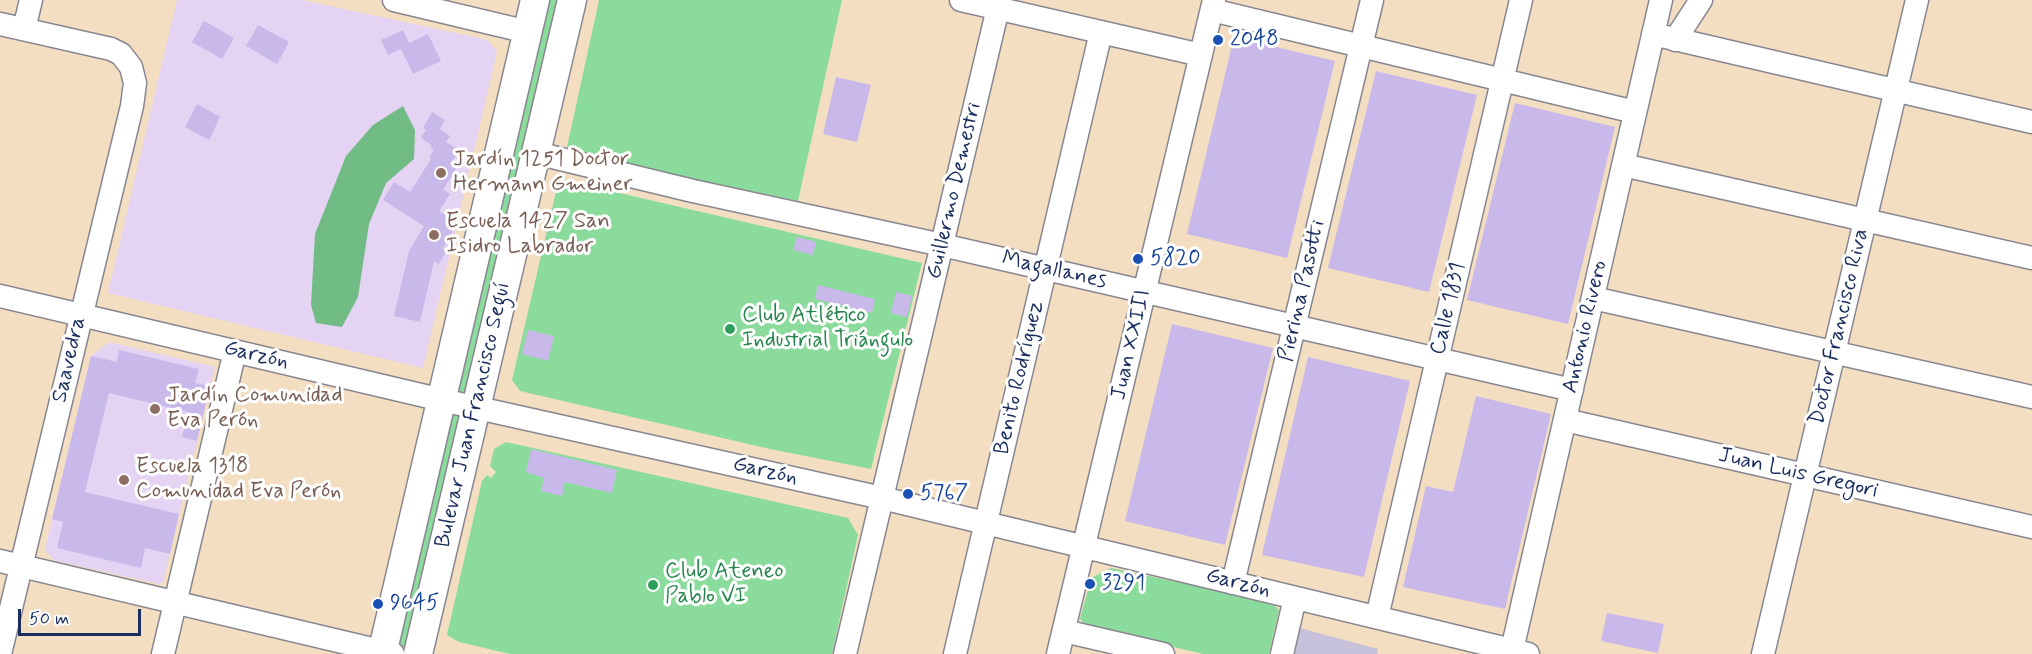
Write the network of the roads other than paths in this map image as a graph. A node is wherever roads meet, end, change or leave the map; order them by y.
1 (32, 0) edge
2 (394, 0) edge
3 (535, 0) edge
4 (572, 0) edge
5 (961, 0) edge
6 (1372, 0) edge
7 (1521, 0) edge
8 (1661, 0) edge
9 (1701, 0) edge
10 (1917, 0) edge
11 (1213, 5) edge
12 (998, 8) junction
13 (0, 24) edge
14 (24, 29) junction
15 (528, 32) junction
16 (1101, 32) junction
17 (1653, 34) junction
18 (1675, 40) junction
19 (1361, 46) junction
20 (1201, 55) junction
21 (1502, 80) junction
22 (1896, 91) junction
23 (1635, 112) junction
24 (2032, 122) edge
25 (536, 153) junction
26 (1623, 165) junction
27 (1866, 220) junction
28 (942, 245) junction
29 (2032, 258) edge
30 (1046, 269) junction
31 (1145, 292) junction
32 (0, 296) edge
33 (1593, 298) junction
34 (81, 315) junction
35 (1294, 327) junction
36 (235, 351) junction
37 (1834, 352) junction
38 (1437, 359) junction
39 (1572, 390) junction
40 (2032, 397) edge
41 (442, 400) junction
42 (476, 408) junction
43 (1565, 420) junction
44 (1805, 475) junction
45 (882, 498) junction
46 (986, 523) junction
47 (2032, 527) edge
48 (1084, 547) junction
49 (11, 564) edge
50 (1233, 583) junction
51 (1295, 598) junction
52 (176, 603) junction
53 (1377, 617) junction
54 (1064, 631) junction
55 (386, 653) edge
56 (1518, 653) edge
57 (0, 654) edge
58 (163, 654) edge
59 (418, 654) edge
60 (845, 654) edge
61 (955, 654) edge
62 (1059, 654) edge
63 (1163, 654) edge
64 (1282, 654) edge
65 (1763, 654) edge

1 - 14 street
2 - 15 street
3 - 15 main road, Bulevar Juan Francisco Seguí
4 - 25 main road, Bulevar Juan Francisco Seguí
5 - 12 street
6 - 19 street, Pierina Pasotti
7 - 21 street, Calle 1831
8 - 17 street, Antonio Rivero
9 - 18 street
10 - 22 street, Doctor Francisco Riva
11 - 19 street
11 - 20 street, Juan XXIII
12 - 16 street
12 - 28 street, Guillermo Demestri
13 - 14 street
14 - 34 street, Saavedra
15 - 41 main road, Bulevar Juan Francisco Seguí
16 - 20 street
16 - 30 street, Benito Rodríguez
17 - 18 street
17 - 23 street, Antonio Rivero
18 - 22 street
19 - 21 street
19 - 35 street, Pierina Pasotti
20 - 31 street, Juan XXIII
21 - 23 street
21 - 38 street, Calle 1831
22 - 24 street
22 - 27 street, Doctor Francisco Riva
23 - 26 street, Antonio Rivero
25 - 28 street, Magallanes
25 - 42 main road, Bulevar Juan Francisco Seguí
26 - 27 street
26 - 33 street, Antonio Rivero
27 - 29 street
27 - 37 street, Doctor Francisco Riva
28 - 30 street, Magallanes
28 - 45 street, Guillermo Demestri
30 - 31 street, Magallanes
30 - 46 street, Benito Rodríguez
31 - 35 street, Magallanes
31 - 48 street, Juan XXIII
32 - 34 street, Garzón
33 - 37 street
33 - 39 street, Antonio Rivero
34 - 36 street, Garzón
34 - 49 street, Saavedra
35 - 38 street, Magallanes
35 - 50 street, Pierina Pasotti
36 - 41 street, Garzón
36 - 52 street
37 - 40 street
37 - 44 street, Doctor Francisco Riva
38 - 39 street, Magallanes
38 - 53 street, Calle 1831
39 - 43 street, Antonio Rivero
41 - 42 street, Garzón
41 - 55 main road, Bulevar Juan Francisco Seguí
42 - 45 street, Garzón
42 - 59 main road, Bulevar Juan Francisco Seguí
43 - 44 street, Juan Luis Gregori
43 - 56 street, Antonio Rivero
44 - 47 street, Juan Luis Gregori
44 - 65 street, Doctor Francisco Riva
45 - 46 street, Garzón
45 - 60 street, Guillermo Demestri
46 - 48 street, Garzón
46 - 61 street, Benito Rodríguez
48 - 50 street, Garzón
48 - 54 street, Juan XXIII
49 - 52 street
49 - 57 street, Saavedra
50 - 51 street, Garzón
51 - 53 street, Garzón
51 - 64 street
52 - 55 street
52 - 58 street
53 - 56 street, Garzón
54 - 62 street, Juan XXIII
54 - 63 street

